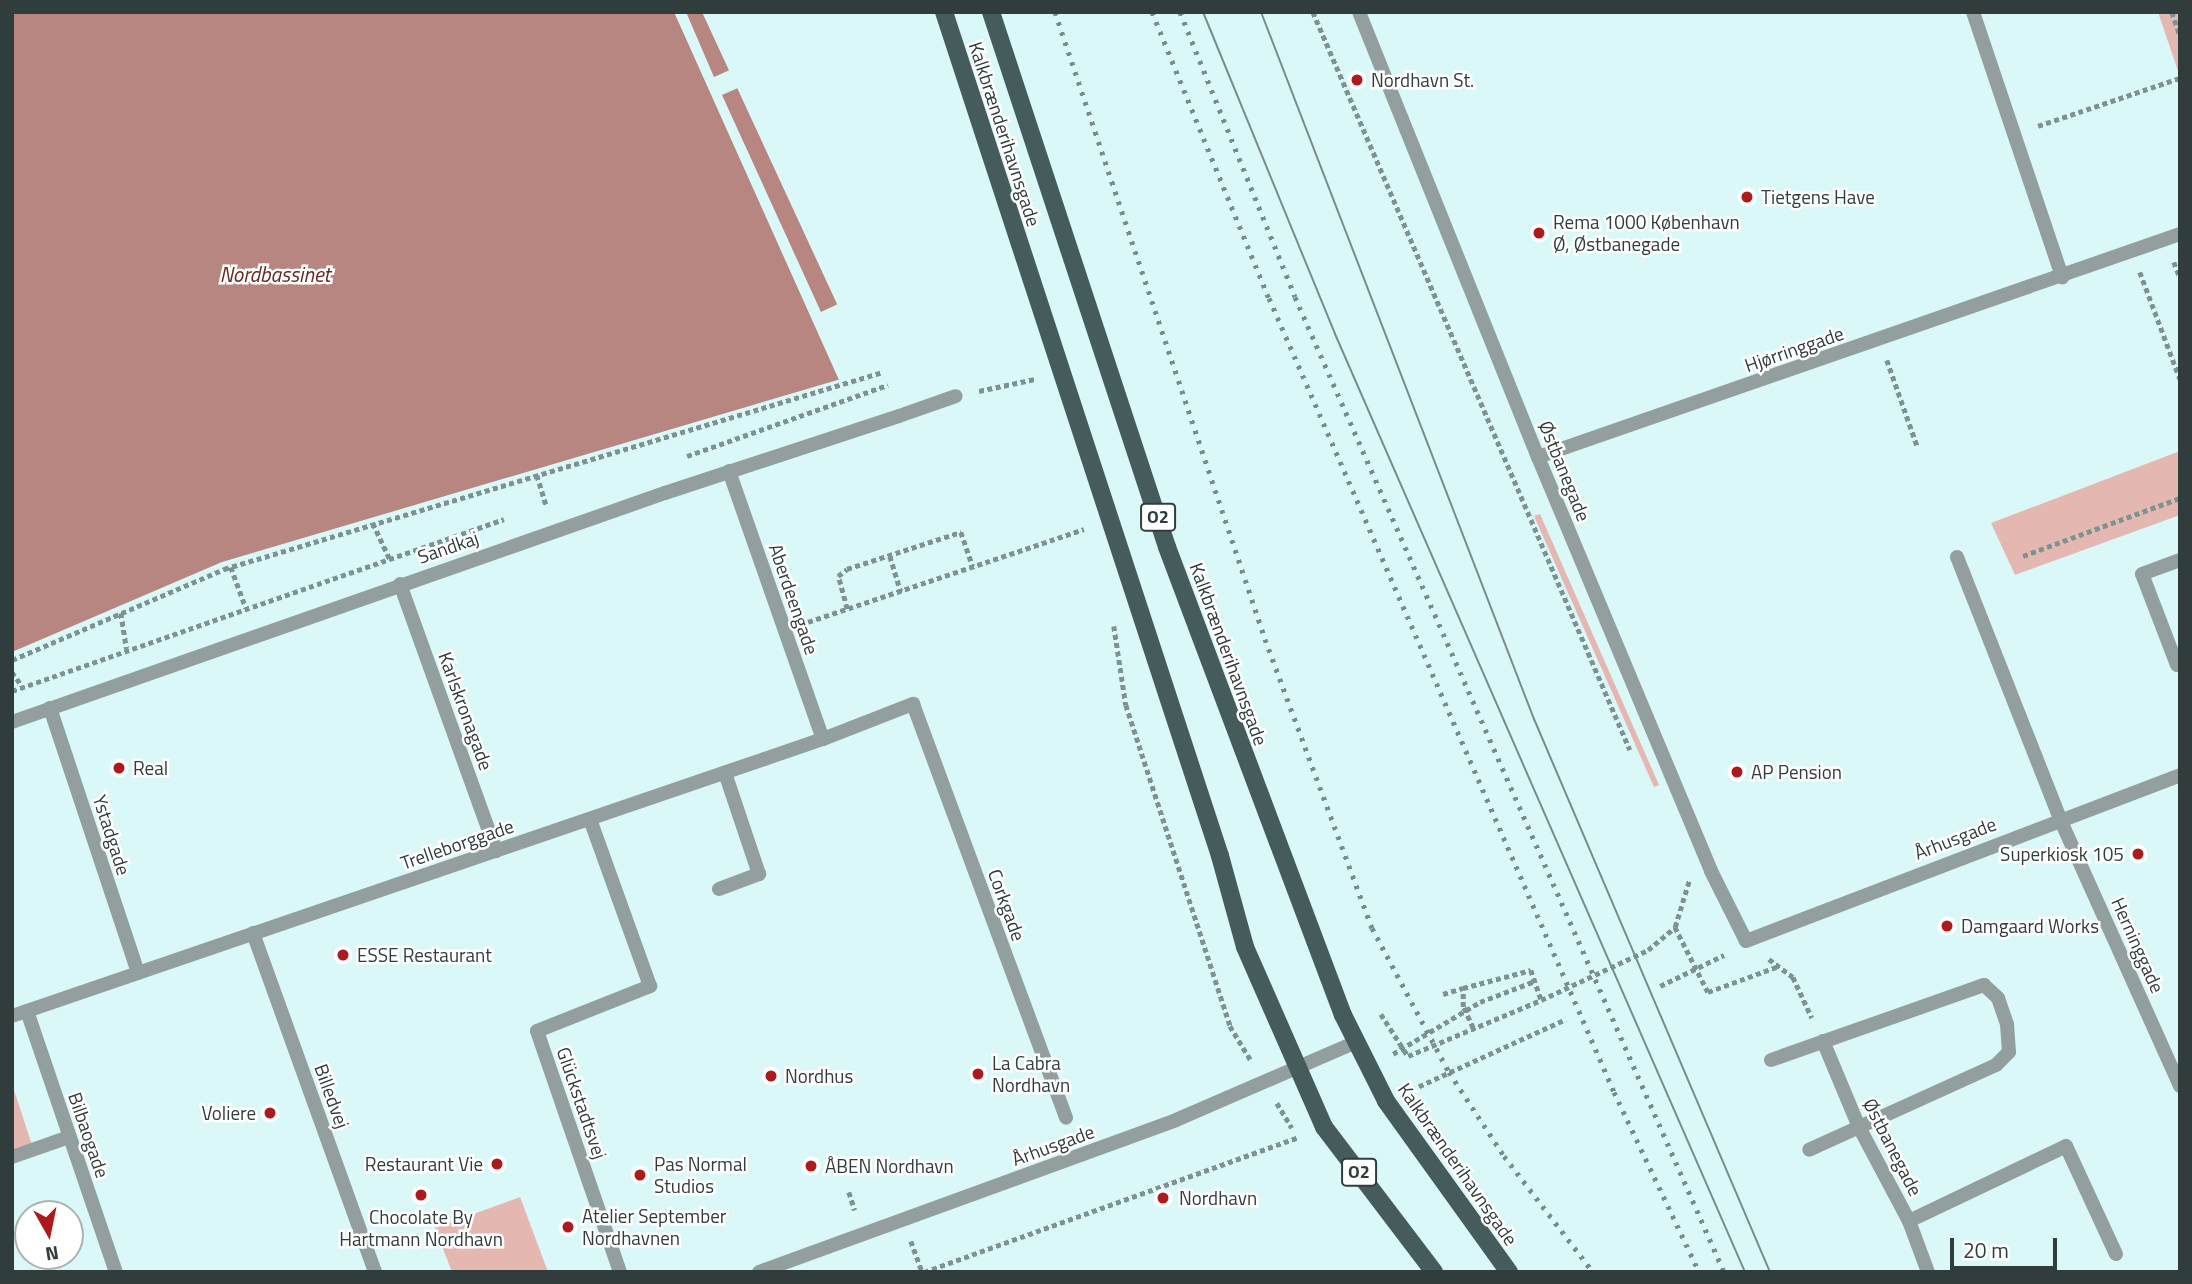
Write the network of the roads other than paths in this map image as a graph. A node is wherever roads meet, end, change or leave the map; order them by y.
1 (944, 12) edge
2 (991, 12) edge
3 (1359, 12) edge
4 (1973, 12) edge
5 (2180, 234) edge
6 (2062, 277) junction
7 (956, 396) road end
8 (1538, 457) junction
9 (729, 471) junction
10 (1957, 557) dead end
11 (2180, 560) edge
12 (400, 584) junction
13 (2177, 665) dead end
14 (913, 704) joint
15 (50, 708) junction
16 (12, 722) edge
17 (823, 739) junction
18 (724, 773) junction
19 (2180, 775) edge
20 (590, 819) junction
21 (2060, 819) junction
22 (496, 851) junction
23 (719, 889) dead end
24 (253, 933) junction
25 (1746, 941) joint
26 (138, 973) junction
27 (27, 1011) junction
28 (12, 1016) edge
29 (1823, 1041) junction
30 (1356, 1042) junction
31 (1771, 1060) dead end
32 (1296, 1065) junction
33 (2180, 1086) edge
34 (1066, 1118) dead end
35 (1860, 1127) junction
36 (69, 1137) junction
37 (1809, 1150) dead end
38 (12, 1157) edge
39 (1909, 1221) junction
40 (2116, 1254) dead end
41 (116, 1272) edge
42 (375, 1272) edge
43 (620, 1272) edge
44 (759, 1272) edge
45 (1434, 1272) edge
46 (1509, 1272) edge
47 (1928, 1272) edge

1 - 32 main road, Kalkbrænderihavnsgade / O2
2 - 30 main road, Kalkbrænderihavnsgade / O2
3 - 8 street, Østbanegade
4 - 6 street
5 - 6 street, Hjørringgade
6 - 8 street, Hjørringgade
7 - 9 street, Sandkaj
8 - 25 street, Østbanegade
9 - 12 street, Sandkaj
9 - 17 street, Aberdeengade
10 - 21 street, Herninggade
11 - 13 street
12 - 15 street, Sandkaj
12 - 22 street, Karlskronagade
14 - 17 street, Trelleborggade
14 - 34 street, Corkgade
15 - 16 street, Sandkaj
15 - 26 street, Ystadgade
17 - 18 street, Trelleborggade
18 - 20 street, Trelleborggade
18 - 23 street
19 - 21 street, Århusgade
20 - 22 street, Trelleborggade
20 - 43 street, Glückstadtsvej
21 - 25 street, Århusgade
21 - 33 street, Herninggade
22 - 24 street, Trelleborggade
24 - 26 street, Trelleborggade
24 - 42 street, Billedvej
26 - 27 street, Trelleborggade
27 - 28 street, Trelleborggade
27 - 36 street, Bilbaogade
29 - 31 street
29 - 35 street, Østbanegade
29 - 35 street
30 - 32 street, Århusgade
30 - 46 main road, Kalkbrænderihavnsgade / O2
32 - 44 street, Århusgade
32 - 45 main road, Kalkbrænderihavnsgade / O2
35 - 37 street
35 - 39 street, Østbanegade
36 - 38 street
36 - 41 street, Bilbaogade
39 - 40 street
39 - 47 street, Østbanegade

